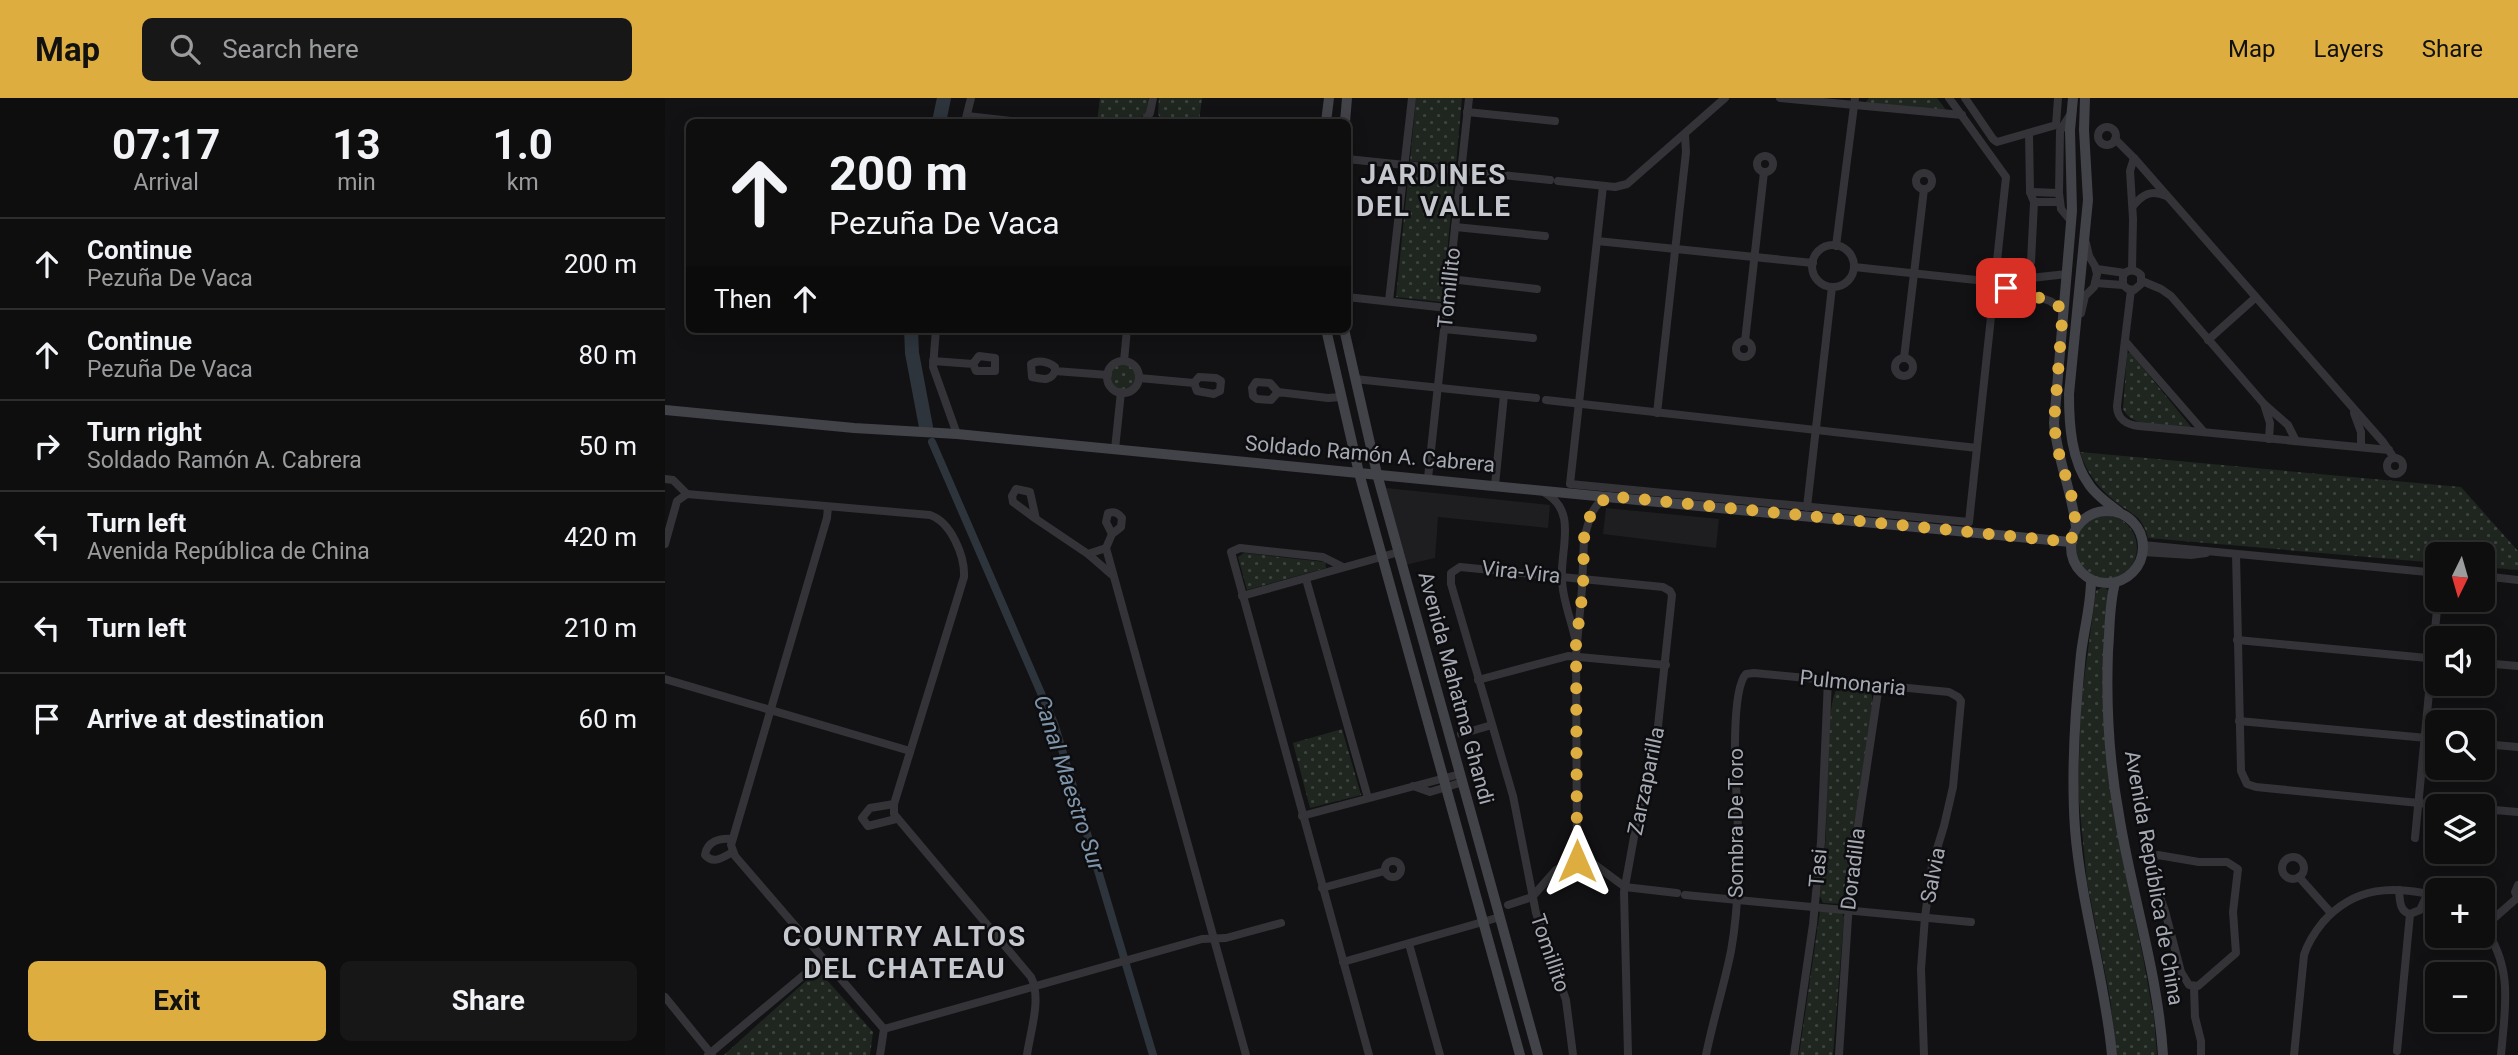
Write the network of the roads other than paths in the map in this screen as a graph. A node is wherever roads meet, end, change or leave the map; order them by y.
1 (971, 98) edge
2 (1329, 98) edge
3 (1347, 98) edge
4 (1412, 98) edge
5 (1469, 98) edge
6 (1725, 98) edge
7 (1780, 98) edge
8 (1949, 98) edge
9 (1965, 98) edge
10 (2058, 98) edge
11 (2073, 98) edge
12 (2085, 98) edge
13 (1152, 102) edge
14 (1854, 102) edge
15 (1467, 112) junction
16 (2071, 112) junction
17 (1962, 115) junction
18 (966, 119) edge
19 (1145, 119) edge
20 (1326, 119) edge
21 (1345, 119) edge
22 (1555, 121) dead end
23 (2029, 133) junction
24 (1685, 135) junction
25 (2115, 139) dead end
26 (2134, 158) junction
27 (1351, 159) edge
28 (1404, 164) junction
29 (1460, 170) junction
30 (1764, 172) dead end
31 (1603, 186) junction
32 (1924, 189) dead end
33 (2030, 192) junction
34 (2059, 197) junction
35 (2169, 198) junction
36 (2034, 202) junction
37 (2133, 206) junction
38 (2071, 221) junction
39 (1455, 227) junction
40 (1545, 236) dead end
41 (2085, 236) junction
42 (1597, 241) junction
43 (1836, 246) junction
44 (1675, 249) junction
45 (1755, 257) junction
46 (2031, 262) dead end
47 (1813, 263) junction
48 (1854, 267) junction
49 (2097, 269) junction
50 (2129, 272) junction
51 (1914, 274) junction
52 (2067, 274) junction
53 (1450, 279) junction
54 (2142, 281) junction
55 (1995, 282) junction
56 (2095, 283) junction
57 (1832, 287) junction
58 (2127, 288) junction
59 (1537, 289) dead end
60 (1351, 297) edge
61 (2255, 298) junction
62 (1389, 301) junction
63 (1447, 308) junction
64 (2063, 309) junction
65 (1444, 329) junction
66 (936, 333) edge
67 (1127, 333) edge
68 (1327, 333) edge
69 (1344, 333) edge
70 (1533, 338) dead end
71 (2074, 340) junction
72 (2208, 340) junction
73 (1745, 341) dead end
74 (2125, 341) junction
75 (1904, 358) dead end
76 (933, 361) junction
77 (1124, 361) junction
78 (973, 364) dead end
79 (1055, 371) dead end
80 (1108, 375) junction
81 (1139, 378) junction
82 (1355, 379) junction
83 (1194, 383) dead end
84 (1438, 388) junction
85 (1121, 392) junction
86 (1278, 392) dead end
87 (1504, 395) junction
88 (1341, 397) junction
89 (1536, 398) dead end
90 (1546, 400) dead end
91 (2347, 401) junction
92 (1578, 404) junction
93 (2264, 404) junction
94 (665, 410) edge
95 (1657, 413) junction
96 (1816, 432) junction
97 (2204, 432) junction
98 (957, 434) junction
99 (2269, 439) junction
100 (2296, 441) junction
101 (2361, 447) junction
102 (1977, 448) junction
103 (1115, 449) junction
104 (2389, 450) junction
105 (2394, 458) dead end
106 (1359, 473) junction
107 (1377, 474) junction
108 (1428, 478) junction
109 (665, 479) edge
110 (1495, 485) junction
111 (1540, 490) junction
112 (687, 494) junction
113 (1609, 496) junction
114 (665, 500) edge
115 (828, 507) junction
116 (1807, 507) junction
117 (674, 509) junction
118 (2119, 512) junction
119 (1036, 519) dead end
120 (2076, 527) junction
121 (1112, 534) dead end
122 (1565, 537) junction
123 (1584, 538) junction
124 (2070, 542) junction
125 (665, 544) edge
126 (1106, 548) junction
127 (2143, 548) junction
128 (1399, 552) junction
129 (2212, 552) junction
130 (1088, 554) junction
131 (2236, 554) junction
132 (1383, 555) junction
133 (1343, 567) junction
134 (1455, 569) joint
135 (2425, 572) edge
136 (1111, 574) junction
137 (1561, 576) junction
138 (2495, 577) edge
139 (1583, 578) junction
140 (1306, 579) junction
141 (2091, 580) junction
142 (2518, 580) edge
143 (2115, 583) junction
144 (1670, 591) joint
145 (1242, 596) junction
146 (2237, 640) junction
147 (1576, 644) junction
148 (1576, 655) junction
149 (2425, 658) edge
150 (2495, 664) edge
151 (1666, 665) junction
152 (2518, 666) edge
153 (1746, 674) joint
154 (665, 679) edge
155 (1478, 680) junction
156 (1828, 680) junction
157 (1879, 685) junction
158 (2430, 696) edge
159 (1958, 697) joint
160 (772, 710) junction
161 (2238, 721) junction
162 (1492, 724) junction
163 (1461, 734) dead end
164 (2424, 738) junction
165 (2495, 745) edge
166 (2518, 747) edge
167 (910, 751) junction
168 (1461, 778) junction
169 (1445, 783) junction
170 (1368, 798) junction
171 (2418, 803) junction
172 (894, 804) junction
173 (2425, 804) edge
174 (2495, 810) edge
175 (2518, 812) edge
176 (1302, 816) junction
177 (896, 820) junction
178 (2414, 838) dead end
179 (732, 839) junction
180 (733, 852) junction
181 (1577, 861) junction
182 (1385, 872) dead end
183 (2299, 877) dead end
184 (2518, 885) edge
185 (1625, 887) junction
186 (1322, 888) junction
187 (2399, 890) junction
188 (2425, 893) edge
189 (1532, 897) junction
190 (2425, 899) edge
191 (2518, 899) edge
192 (1737, 900) junction
193 (1508, 905) dead end
194 (1815, 907) junction
195 (1848, 909) junction
196 (2331, 913) junction
197 (2410, 914) junction
198 (1500, 917) junction
199 (1925, 917) junction
200 (2495, 918) edge
201 (1483, 922) junction
202 (1971, 922) dead end
203 (1281, 923) dead end
204 (1213, 939) junction
205 (1409, 944) junction
206 (2495, 947) edge
207 (823, 959) junction
208 (1343, 962) junction
209 (1036, 986) junction
210 (2193, 987) junction
211 (665, 997) edge
212 (884, 1029) junction
213 (2400, 1053) edge
214 (710, 1054) edge
215 (880, 1055) edge
216 (1027, 1055) edge
217 (1246, 1055) edge
218 (1369, 1055) edge
219 (1440, 1055) edge
220 (1520, 1055) edge
221 (1538, 1055) edge
222 (1573, 1055) edge
223 (1627, 1055) edge
224 (1706, 1055) edge
225 (1794, 1055) edge
226 (1839, 1055) edge
227 (1924, 1055) edge
228 (2112, 1055) edge
229 (2163, 1055) edge
230 (2201, 1055) edge
231 (2294, 1055) edge
232 (2389, 1055) edge
233 (2501, 1055) edge

1 - 18 street
2 - 20 main road
3 - 21 main road
4 - 28 street
5 - 15 street, Tomillito
6 - 24 street
7 - 14 street
8 - 17 street
9 - 23 street
10 - 23 street
11 - 16 main road
12 - 41 main road
13 - 19 street
14 - 17 street
14 - 43 street
15 - 22 street
15 - 29 street, Tomillito
16 - 34 street
16 - 38 main road
17 - 55 street
23 - 33 street
24 - 31 street
24 - 44 street
25 - 26 street
26 - 35 street
26 - 37 street
27 - 28 street
28 - 29 street
28 - 62 street
29 - 31 street
29 - 39 street, Tomillito
30 - 45 street
31 - 42 street
32 - 51 street
33 - 34 street
33 - 36 street
34 - 36 street
34 - 38 street
35 - 37 street
35 - 61 street
36 - 46 street
37 - 50 street
38 - 52 main road
39 - 40 street
39 - 53 street, Tomillito
41 - 49 street
41 - 71 main road
42 - 44 street
42 - 92 street
43 - 47 street
43 - 48 street
44 - 45 street
44 - 95 street
45 - 47 street
45 - 73 street
47 - 57 street
48 - 51 street
48 - 57 street
49 - 50 street
49 - 56 street
50 - 54 street
50 - 58 street
51 - 55 street
51 - 75 street
52 - 55 street
52 - 64 main road
53 - 59 street
53 - 63 street, Tomillito
54 - 58 street
54 - 72 street
55 - 64 street
55 - 102 street
56 - 58 street
56 - 71 street
57 - 96 street
58 - 74 street
60 - 62 street
61 - 72 street
61 - 91 street
62 - 63 street
63 - 65 street, Tomillito
64 - 120 main road
65 - 70 street
65 - 84 street, Tomillito
66 - 76 street
67 - 77 street
68 - 88 main road, Avenida Mahatma Ghandi
69 - 82 main road, Avenida Mahatma Ghandi
71 - 118 main road
72 - 93 street
74 - 97 street
74 - 97 street
76 - 78 street
76 - 98 street
77 - 80 street
77 - 81 street
79 - 80 street
80 - 85 street
81 - 83 street
81 - 85 street
82 - 84 street
82 - 107 main road, Avenida Mahatma Ghandi
84 - 87 street
84 - 108 street, Tomillito
85 - 103 street
86 - 88 street
87 - 89 street
87 - 110 street
88 - 106 main road, Avenida Mahatma Ghandi
90 - 92 street
91 - 101 street
91 - 104 street
92 - 95 street
92 - 116 street
93 - 99 street
93 - 100 street
94 - 98 main road, Soldado Ramón A. Cabrera
95 - 96 street
96 - 102 street
96 - 116 street
97 - 99 street
98 - 103 main road, Soldado Ramón A. Cabrera
99 - 100 street
100 - 101 street
101 - 104 street
102 - 116 street
103 - 106 main road, Soldado Ramón A. Cabrera
104 - 105 street
106 - 107 main road, Soldado Ramón A. Cabrera
106 - 132 main road, Avenida Mahatma Ghandi
107 - 108 main road, Soldado Ramón A. Cabrera
107 - 128 main road, Avenida Mahatma Ghandi
108 - 110 main road, Soldado Ramón A. Cabrera
109 - 112 street
110 - 111 main road, Soldado Ramón A. Cabrera
111 - 113 main road, Soldado Ramón A. Cabrera
111 - 122 street
112 - 115 street
112 - 117 street
113 - 123 street
113 - 124 main road, Soldado Ramón A. Cabrera
114 - 117 street
115 - 160 street
115 - 167 street
117 - 125 street
118 - 120 main road
118 - 127 main road
119 - 130 street
120 - 124 main road
121 - 126 street
122 - 123 street
122 - 137 street
123 - 139 street
124 - 141 main road
126 - 130 street
126 - 136 street
127 - 129 street
127 - 129 street
127 - 143 main road
128 - 132 street
128 - 168 main road, Avenida Mahatma Ghandi
129 - 131 street
130 - 136 street
131 - 135 street
131 - 146 street
132 - 133 street
132 - 169 main road, Avenida Mahatma Ghandi
133 - 140 street
133 - 145 street
134 - 137 street, Vira-Vira
134 - 155 street, Tomillito
136 - 204 street
137 - 139 street, Vira-Vira
137 - 147 street
138 - 142 street
139 - 144 street, Vira-Vira
139 - 147 street
140 - 145 street
140 - 170 street
141 - 143 main road
141 - 228 main road
143 - 229 main road, Avenida República de China
144 - 151 street, Zarzaparilla
145 - 176 street
146 - 149 street
146 - 161 street
147 - 148 street
148 - 151 street
148 - 155 street
148 - 181 street
150 - 152 street
151 - 185 street, Zarzaparilla
153 - 156 street, Pulmonaria
153 - 192 street, Sombra De Toro
154 - 160 street
155 - 162 street, Tomillito
156 - 157 street, Pulmonaria
156 - 194 street, Tasi
157 - 159 street, Pulmonaria
157 - 195 street, Doradilla
158 - 164 street
159 - 199 street, Salvia
160 - 167 street
160 - 179 street
161 - 164 street
161 - 171 street
162 - 163 street
162 - 189 street, Tomillito
164 - 171 street
165 - 166 street
167 - 172 street
168 - 169 street
168 - 198 main road, Avenida Mahatma Ghandi
169 - 170 street
169 - 201 main road, Avenida Mahatma Ghandi
170 - 176 street
171 - 173 street
171 - 178 street
172 - 177 street
172 - 177 street
174 - 175 street
176 - 186 street
177 - 209 street
179 - 180 street
179 - 180 street
180 - 207 street
181 - 185 street
181 - 189 street
182 - 186 street
183 - 196 street
184 - 191 street
185 - 192 street
185 - 223 street, Zarzaparilla
186 - 208 street
187 - 188 street
187 - 196 street
187 - 197 street
189 - 193 street
189 - 222 street, Tomillito
190 - 197 street
191 - 200 street
192 - 194 street
192 - 224 street, Sombra De Toro
194 - 195 street
194 - 225 street, Tasi
195 - 199 street
195 - 226 street, Doradilla
196 - 231 street
197 - 213 street
198 - 201 street
198 - 221 main road, Avenida Mahatma Ghandi
199 - 202 street
199 - 227 street, Salvia
201 - 205 street
201 - 220 main road, Avenida Mahatma Ghandi
203 - 204 street
204 - 209 street
204 - 217 street
205 - 208 street
205 - 219 street
206 - 233 street
207 - 212 street
207 - 214 street
208 - 218 street
209 - 212 street
209 - 216 street
210 - 210 street
210 - 230 street
211 - 214 street
212 - 215 street
213 - 232 street

